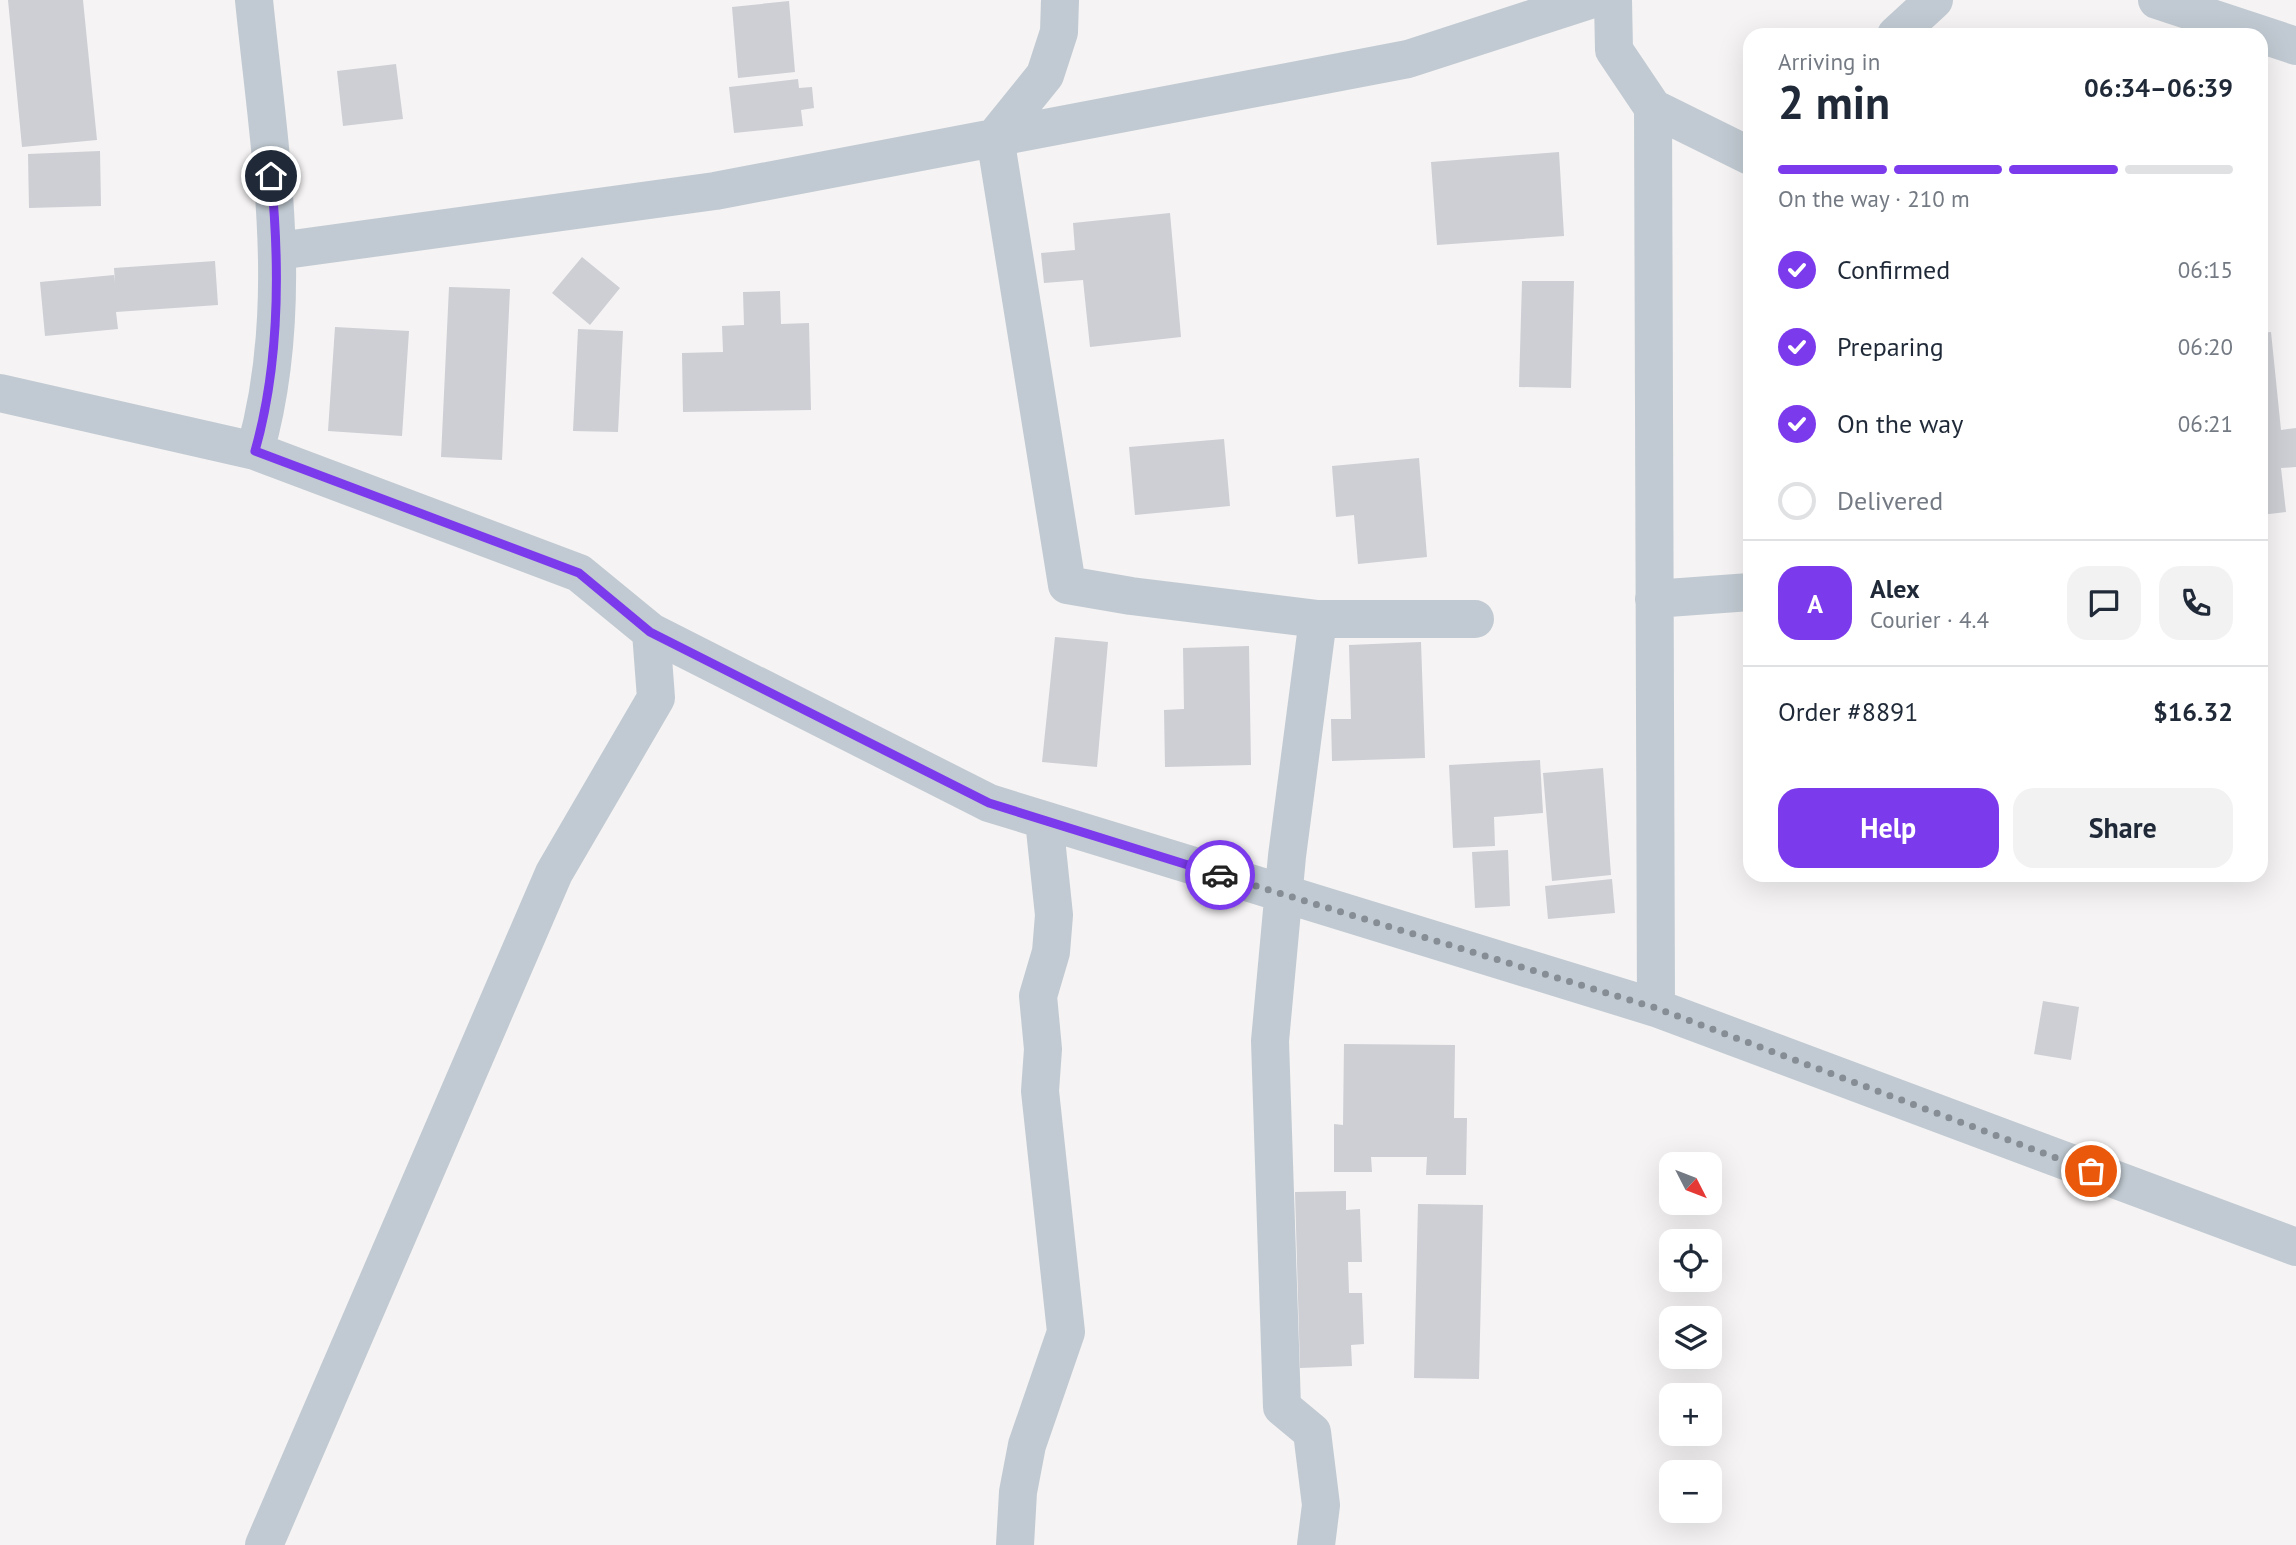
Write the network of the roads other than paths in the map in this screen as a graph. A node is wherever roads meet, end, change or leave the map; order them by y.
1 (254, 0) edge
2 (1060, 0) edge
3 (1590, 0) edge
4 (1613, 0) edge
5 (1934, 0) edge
6 (2157, 0) edge
7 (1904, 28) edge
8 (2242, 28) edge
9 (2268, 37) edge
10 (2296, 46) edge
11 (1653, 108) junction
12 (995, 137) junction
13 (1743, 152) edge
14 (278, 251) junction
15 (0, 393) edge
16 (255, 451) junction
17 (1743, 593) edge
18 (1654, 600) junction
19 (1318, 619) junction
20 (1475, 619) dead end
21 (650, 632) junction
22 (1044, 820) junction
23 (1283, 895) junction
24 (1656, 1008) junction
25 (2296, 1247) edge
26 (264, 1545) edge
27 (1014, 1545) edge
28 (1316, 1545) edge

1 - 14 street
2 - 12 street
3 - 12 street
4 - 11 street
5 - 7 street
6 - 8 street
9 - 10 street
11 - 13 street
11 - 18 street
12 - 14 street
12 - 19 street
14 - 16 street
15 - 16 street
16 - 21 street
17 - 18 street
18 - 24 street
19 - 20 street
19 - 23 street
21 - 22 street
21 - 26 street
22 - 23 street
22 - 27 street
23 - 24 street
23 - 28 street
24 - 25 street

